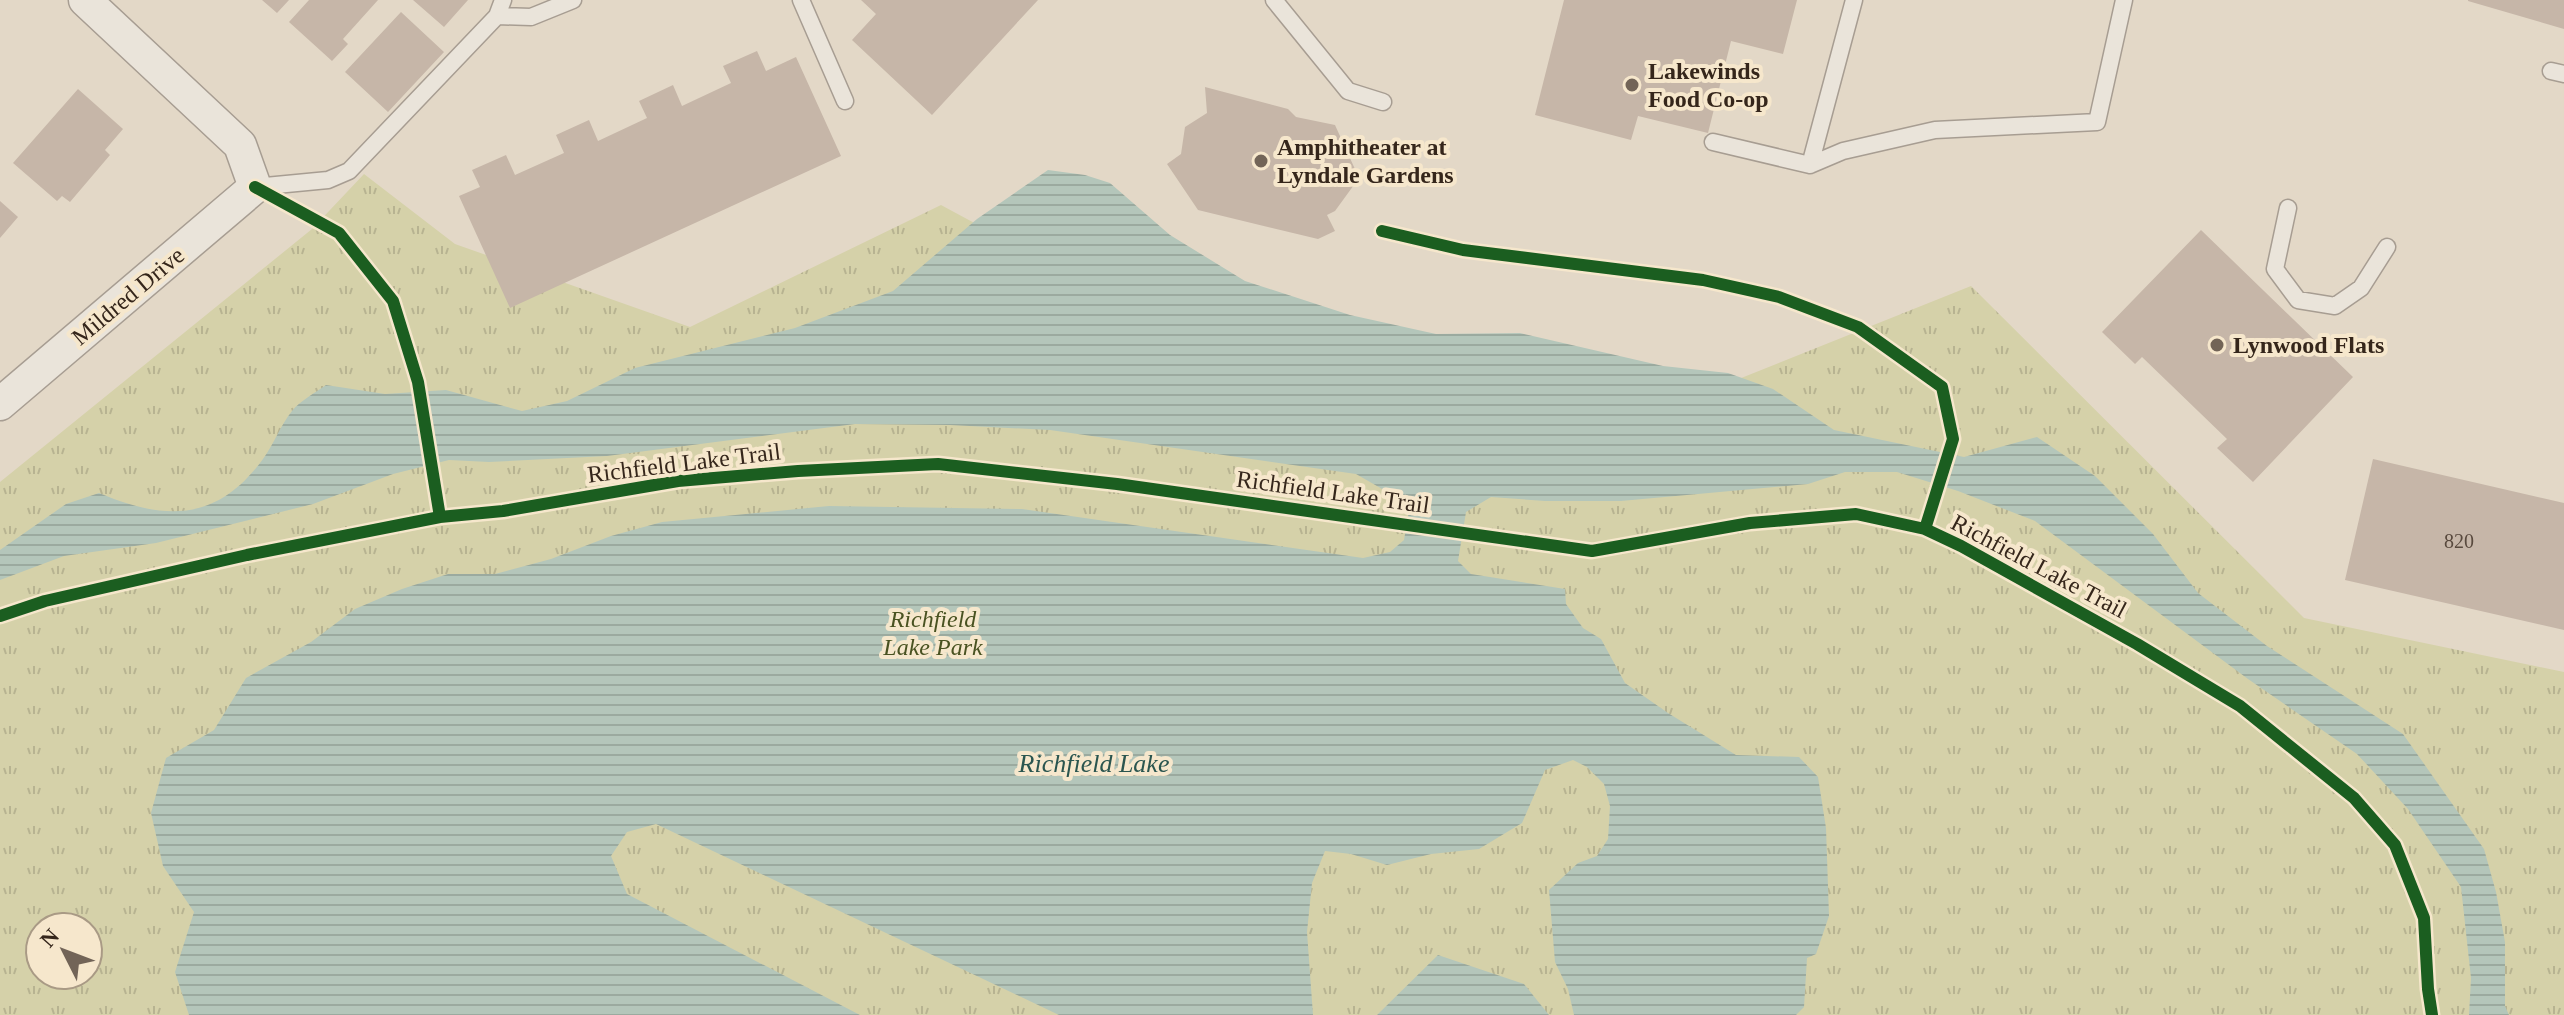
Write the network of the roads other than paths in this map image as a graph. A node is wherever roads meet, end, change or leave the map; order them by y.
1 (85, 0) edge
2 (573, 0) edge
3 (801, 0) edge
4 (1274, 0) edge
5 (1854, 0) edge
6 (2124, 0) edge
7 (500, 8) edge
8 (845, 101) dead end
9 (1383, 102) dead end
10 (1713, 142) dead end
11 (1810, 165) junction
12 (255, 187) junction
13 (2288, 208) dead end
14 (2387, 247) dead end
15 (0, 404) edge

1 - 12 street
2 - 7 lane
3 - 8 lane
4 - 9 lane
5 - 11 lane
6 - 11 lane
7 - 12 lane
10 - 11 lane
12 - 15 street, Mildred Drive
13 - 14 lane

